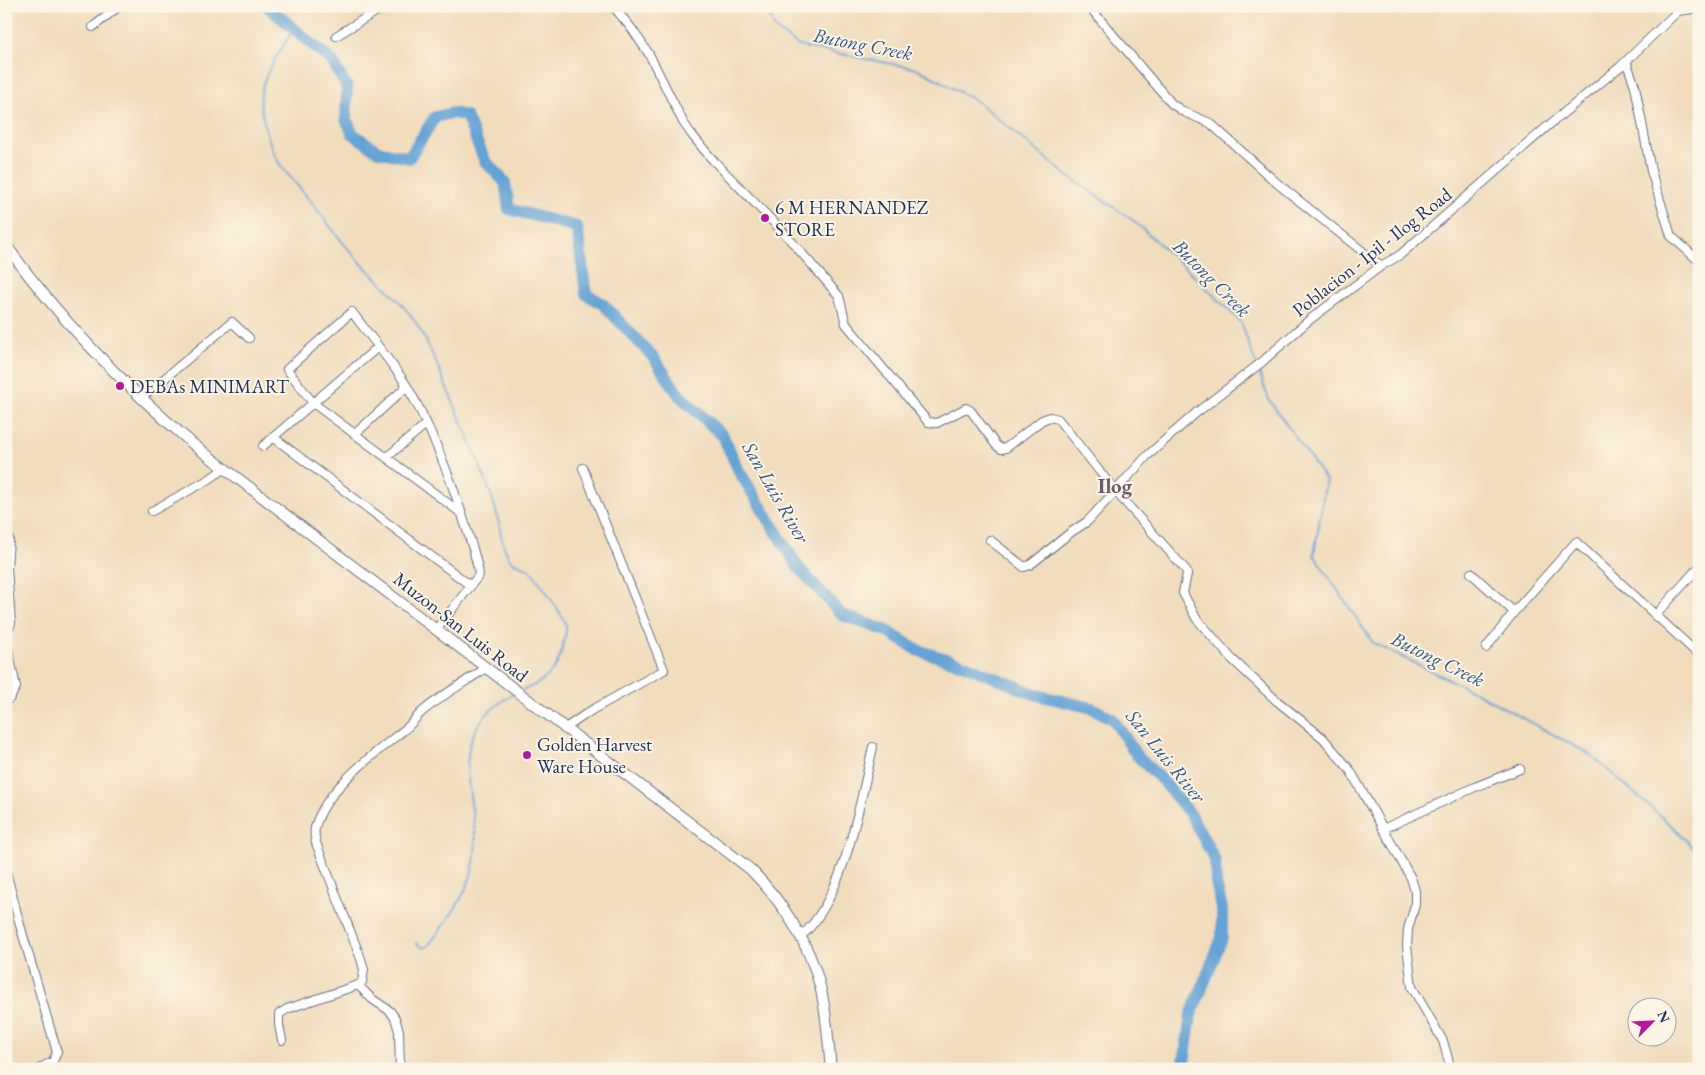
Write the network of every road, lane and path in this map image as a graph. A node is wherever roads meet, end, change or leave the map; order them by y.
1 (385, 6) edge
2 (613, 6) edge
3 (1093, 6) edge
4 (118, 7) edge
5 (1699, 8) edge
6 (93, 27) dead end
7 (336, 36) dead end
8 (1626, 61) junction
9 (7, 247) edge
10 (1699, 261) edge
11 (1381, 266) junction
12 (249, 338) dead end
13 (378, 347) junction
14 (407, 386) junction
15 (141, 398) junction
16 (313, 403) junction
17 (426, 424) junction
18 (355, 434) junction
19 (273, 437) junction
20 (263, 446) dead end
21 (387, 458) junction
22 (583, 468) dead end
23 (224, 469) junction
24 (454, 489) junction
25 (1116, 492) junction
26 (445, 501) junction
27 (152, 512) dead end
28 (462, 513) junction
29 (6, 533) edge
30 (990, 540) dead end
31 (1699, 570) edge
32 (1471, 573) dead end
33 (471, 586) junction
34 (1514, 612) junction
35 (1656, 616) junction
36 (436, 630) junction
37 (6, 634) edge
38 (6, 640) edge
39 (1486, 648) dead end
40 (1699, 655) edge
41 (486, 668) junction
42 (6, 701) edge
43 (564, 729) junction
44 (873, 747) dead end
45 (1520, 769) dead end
46 (1383, 829) junction
47 (6, 872) edge
48 (800, 937) junction
49 (358, 985) junction
50 (282, 1040) dead end
51 (39, 1069) edge
52 (400, 1069) edge
53 (831, 1069) edge
54 (1451, 1069) edge

1 - 7 street
2 - 25 street
3 - 11 street
4 - 6 street
5 - 8 street, Poblacion - Ipil - Ilog Road
8 - 10 street
8 - 11 street, Poblacion - Ipil - Ilog Road
9 - 15 main road, Muzon-San Luis Road
11 - 25 street, Poblacion - Ipil - Ilog Road
12 - 15 street
13 - 14 street
13 - 16 street
13 - 16 street
14 - 17 street
14 - 18 street
15 - 23 main road, Muzon-San Luis Road
16 - 18 street
16 - 19 street
17 - 21 street
17 - 24 street
18 - 21 street
19 - 20 street
19 - 33 street
21 - 26 street
22 - 43 street
23 - 27 street
23 - 36 main road, Muzon-San Luis Road
24 - 26 street
24 - 28 street
25 - 30 street, Poblacion - Ipil - Ilog Road
25 - 46 street
26 - 28 street
28 - 33 street
29 - 37 street
31 - 35 street
32 - 34 street
33 - 36 street
34 - 35 street
34 - 39 street
35 - 40 street
36 - 41 main road, Muzon-San Luis Road
38 - 42 street
41 - 43 main road, Muzon-San Luis Road
41 - 49 street
43 - 48 main road, Muzon-San Luis Road
44 - 48 street
45 - 46 street
46 - 54 street
47 - 51 street
48 - 53 main road, Muzon-San Luis Road
49 - 50 street
49 - 52 street

